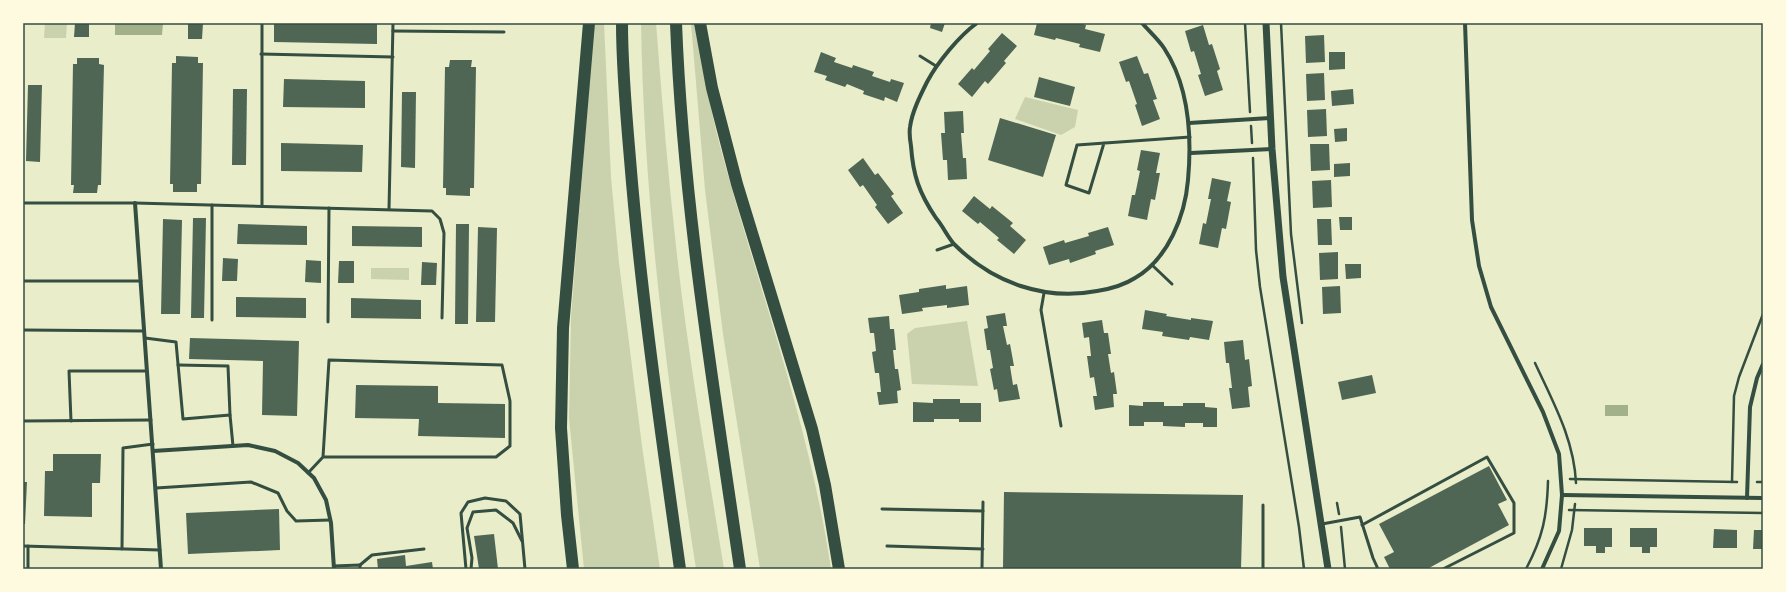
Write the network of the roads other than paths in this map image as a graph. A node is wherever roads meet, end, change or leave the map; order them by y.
1 (262, 23) edge
2 (393, 23) edge
3 (589, 23) edge
4 (622, 23) edge
5 (676, 23) edge
6 (700, 23) edge
7 (977, 23) edge
8 (1142, 23) edge
9 (1266, 23) edge
10 (1465, 23) edge
11 (393, 31) junction
12 (504, 32) dead end
13 (262, 54) junction
14 (920, 56) dead end
15 (393, 57) junction
16 (936, 66) junction
17 (1270, 118) junction
18 (1189, 122) junction
19 (1190, 137) junction
20 (1104, 143) junction
21 (1272, 149) junction
22 (1191, 153) junction
23 (23, 203) edge
24 (135, 203) junction
25 (212, 205) junction
26 (262, 206) junction
27 (329, 208) junction
28 (389, 209) junction
29 (954, 244) junction
30 (937, 250) dead end
31 (1152, 265) junction
32 (23, 281) edge
33 (141, 281) junction
34 (1172, 284) dead end
35 (1044, 293) junction
36 (442, 318) dead end
37 (212, 320) dead end
38 (328, 322) dead end
39 (23, 330) edge
40 (144, 331) junction
41 (145, 338) junction
42 (1763, 364) edge
43 (178, 365) junction
44 (147, 371) junction
45 (230, 415) junction
46 (151, 420) junction
47 (23, 421) edge
48 (71, 421) junction
49 (1061, 426) dead end
50 (153, 444) junction
51 (233, 446) junction
52 (154, 451) junction
53 (323, 457) junction
54 (308, 473) junction
55 (156, 488) junction
56 (1562, 495) junction
57 (1747, 498) junction
58 (1763, 498) edge
59 (983, 502) dead end
60 (1264, 505) dead end
61 (882, 509) dead end
62 (983, 511) junction
63 (330, 520) junction
64 (1322, 524) junction
65 (1362, 525) junction
66 (523, 543) junction
67 (23, 546) edge
68 (28, 546) junction
69 (887, 546) dead end
70 (122, 549) junction
71 (424, 549) dead end
72 (982, 549) junction
73 (160, 550) junction
74 (360, 564) junction
75 (334, 567) edge
76 (28, 569) edge
77 (162, 569) edge
78 (360, 569) edge
79 (466, 569) edge
80 (471, 569) edge
81 (525, 569) edge
82 (573, 569) edge
83 (680, 569) edge
84 (740, 569) edge
85 (839, 569) edge
86 (982, 569) edge
87 (1263, 569) edge
88 (1328, 569) edge
89 (1378, 569) edge
90 (1443, 569) edge
91 (1542, 569) edge

1 - 13 lane
2 - 11 lane
3 - 82 highway
4 - 83 highway
5 - 84 highway
6 - 85 highway
7 - 16 street
8 - 18 street
9 - 17 street
10 - 56 street
11 - 12 lane
11 - 15 lane
13 - 15 lane
13 - 26 lane
14 - 16 lane
15 - 28 lane
16 - 29 street
17 - 18 street
17 - 21 street
18 - 19 street
19 - 20 lane
19 - 22 street
20 - 20 lane
21 - 22 street
21 - 64 street
22 - 31 street
23 - 24 lane
24 - 25 lane
24 - 33 street
25 - 26 lane
25 - 37 lane
26 - 27 lane
27 - 28 lane
27 - 38 lane
28 - 36 lane
29 - 30 lane
29 - 35 street
31 - 34 lane
31 - 35 street
32 - 33 lane
33 - 40 street
35 - 49 lane
39 - 40 lane
40 - 41 street
41 - 43 lane
41 - 44 street
42 - 57 street
43 - 45 lane
43 - 45 lane
44 - 46 street
44 - 48 lane
45 - 51 lane
46 - 48 lane
46 - 50 street
47 - 48 lane
50 - 52 street
50 - 70 lane
51 - 52 street
51 - 54 street
52 - 55 street
53 - 53 lane
53 - 54 lane
54 - 63 street
55 - 63 lane
55 - 73 street
56 - 57 street
56 - 91 street
57 - 58 street
59 - 62 lane
60 - 87 lane
61 - 62 lane
62 - 72 lane
63 - 75 street
64 - 65 lane
64 - 88 street
65 - 89 lane
65 - 90 lane
66 - 79 lane
66 - 80 lane
66 - 81 lane
67 - 68 lane
68 - 70 lane
68 - 76 lane
69 - 72 lane
70 - 73 lane
71 - 74 lane
72 - 86 lane
73 - 77 street
74 - 75 lane
74 - 78 lane

